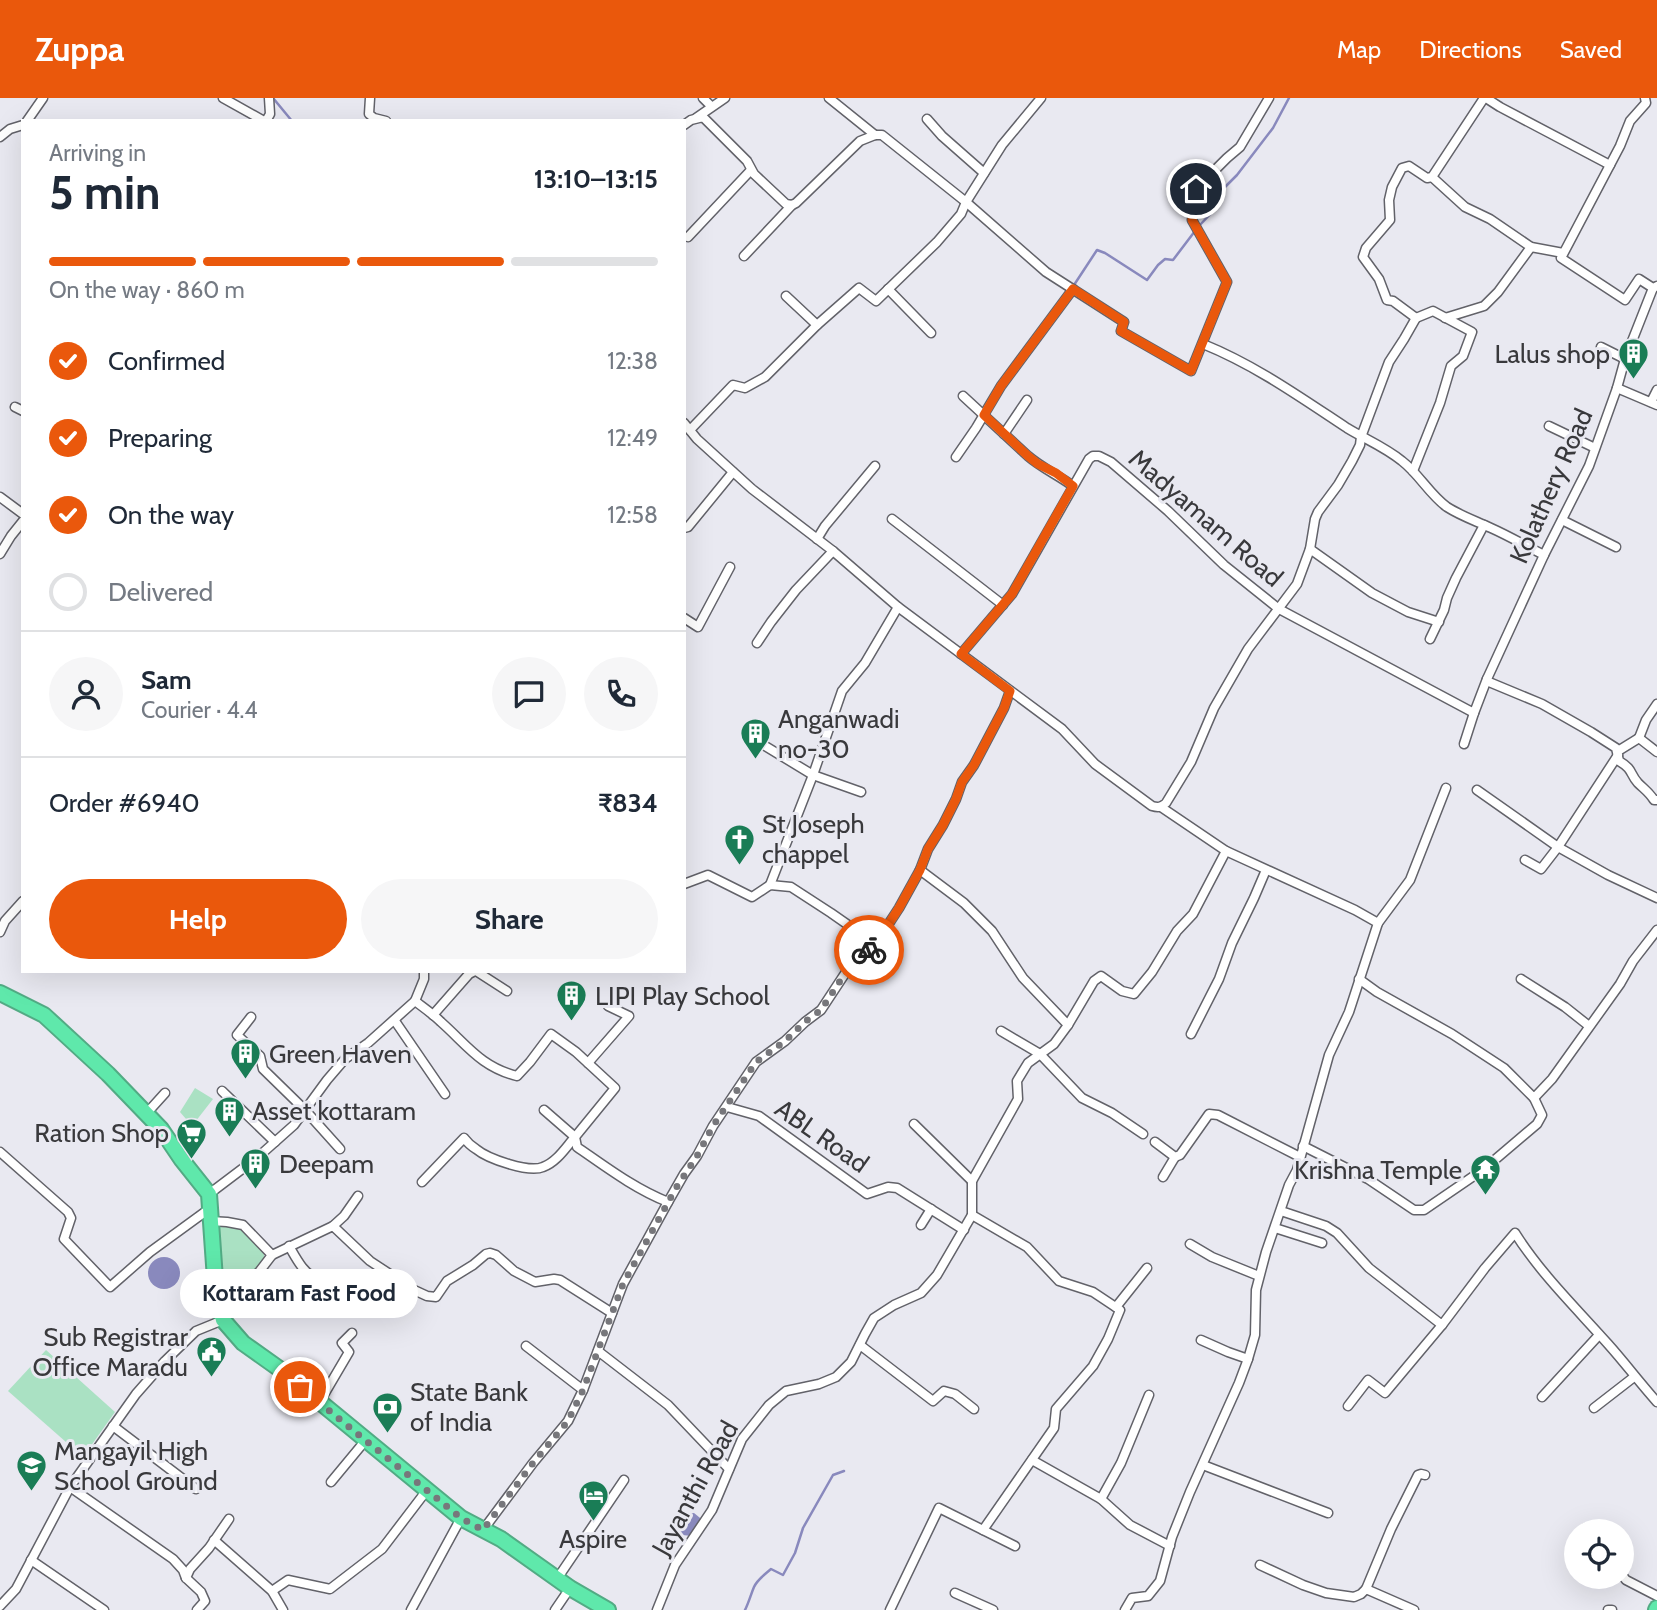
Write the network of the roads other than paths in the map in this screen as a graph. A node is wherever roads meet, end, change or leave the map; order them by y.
1 (42, 98) edge
2 (223, 98) edge
3 (370, 98) edge
4 (703, 98) edge
5 (725, 98) edge
6 (829, 98) edge
7 (1041, 98) edge
8 (1269, 98) edge
9 (1485, 98) edge
10 (1645, 98) edge
11 (269, 99) edge
12 (711, 106) junction
13 (28, 119) edge
14 (261, 119) edge
15 (266, 119) edge
16 (378, 119) edge
17 (695, 119) junction
18 (927, 120) dead end
19 (686, 124) edge
20 (21, 126) edge
21 (875, 135) junction
22 (0, 137) edge
23 (1610, 165) junction
24 (751, 170) junction
25 (984, 173) junction
26 (1432, 177) junction
27 (966, 202) junction
28 (792, 205) junction
29 (688, 237) dead end
30 (1531, 247) junction
31 (1563, 253) junction
32 (744, 256) dead end
33 (1655, 287) edge
34 (888, 289) junction
35 (1073, 289) junction
36 (786, 296) dead end
37 (1416, 318) junction
38 (1445, 318) junction
39 (817, 325) junction
40 (931, 333) dead end
41 (1203, 344) junction
42 (1601, 346) dead end
43 (1625, 359) junction
44 (1616, 388) junction
45 (1657, 390) edge
46 (962, 396) dead end
47 (1027, 400) dead end
48 (1654, 404) edge
49 (984, 415) junction
50 (1549, 426) dead end
51 (687, 427) edge
52 (1004, 434) junction
53 (1361, 437) junction
54 (1595, 448) junction
55 (956, 457) dead end
56 (875, 466) dead end
57 (1413, 471) junction
58 (733, 472) junction
59 (1073, 486) junction
60 (0, 497) edge
61 (21, 513) edge
62 (892, 519) dead end
63 (1562, 520) junction
64 (21, 524) edge
65 (1484, 525) junction
66 (686, 528) edge
67 (817, 539) junction
68 (1616, 547) dead end
69 (1310, 549) junction
70 (833, 551) junction
71 (0, 554) edge
72 (1544, 555) junction
73 (730, 567) dead end
74 (1003, 605) junction
75 (898, 607) junction
76 (1279, 609) junction
77 (686, 619) edge
78 (1439, 622) junction
79 (1430, 639) dead end
80 (757, 643) dead end
81 (961, 654) junction
82 (1487, 679) junction
83 (1010, 691) junction
84 (1657, 704) edge
85 (1474, 713) junction
86 (751, 738) dead end
87 (1639, 738) junction
88 (1464, 744) dead end
89 (1657, 752) edge
90 (1618, 753) junction
91 (813, 775) junction
92 (1446, 788) dead end
93 (1477, 790) dead end
94 (861, 792) dead end
95 (1657, 800) edge
96 (1161, 807) junction
97 (1558, 847) junction
98 (1226, 851) junction
99 (1525, 860) dead end
100 (920, 870) junction
101 (1266, 870) junction
102 (686, 883) edge
103 (770, 885) junction
104 (1657, 898) edge
105 (21, 903) edge
106 (1378, 923) junction
107 (1657, 930) edge
108 (0, 932) edge
109 (874, 943) junction
110 (424, 973) edge
111 (471, 973) edge
112 (478, 973) edge
113 (1359, 979) junction
114 (1521, 979) dead end
115 (507, 991) dead end
116 (0, 993) edge
117 (415, 1001) junction
118 (608, 1006) dead end
119 (433, 1015) junction
120 (251, 1017) dead end
121 (395, 1021) junction
122 (1068, 1025) junction
123 (1589, 1026) junction
124 (1001, 1031) dead end
125 (1192, 1034) dead end
126 (1040, 1054) junction
127 (588, 1063) junction
128 (222, 1091) dead end
129 (166, 1093) dead end
130 (445, 1094) dead end
131 (1534, 1098) junction
132 (727, 1107) junction
133 (305, 1110) junction
134 (544, 1110) dead end
135 (146, 1114) junction
136 (914, 1124) dead end
137 (1143, 1133) dead end
138 (575, 1137) junction
139 (275, 1142) junction
140 (1156, 1142) dead end
141 (1303, 1146) junction
142 (340, 1149) dead end
143 (0, 1152) edge
144 (1175, 1157) junction
145 (1300, 1157) junction
146 (1163, 1177) dead end
147 (972, 1181) junction
148 (422, 1182) dead end
149 (209, 1194) junction
150 (358, 1196) dead end
151 (668, 1202) junction
152 (931, 1209) junction
153 (1281, 1211) junction
154 (210, 1215) junction
155 (972, 1215) junction
156 (332, 1226) junction
157 (921, 1226) dead end
158 (1275, 1227) junction
159 (964, 1230) junction
160 (1322, 1243) dead end
161 (1190, 1244) dead end
162 (289, 1246) junction
163 (272, 1255) junction
164 (1147, 1268) dead end
165 (1259, 1276) junction
166 (317, 1279) dead end
167 (216, 1293) junction
168 (1116, 1307) junction
169 (612, 1313) junction
170 (223, 1320) junction
171 (1442, 1325) junction
172 (352, 1333) dead end
173 (1599, 1335) junction
174 (1201, 1340) dead end
175 (860, 1345) junction
176 (526, 1346) dead end
177 (598, 1351) junction
178 (1248, 1359) junction
179 (1634, 1377) junction
180 (583, 1390) junction
181 (1149, 1395) dead end
182 (1542, 1397) dead end
183 (1657, 1402) edge
184 (319, 1403) junction
185 (1348, 1406) dead end
186 (1594, 1408) dead end
187 (974, 1409) dead end
188 (113, 1426) junction
189 (365, 1441) junction
190 (1032, 1460) junction
191 (1203, 1465) junction
192 (729, 1469) junction
193 (1426, 1475) dead end
194 (624, 1480) dead end
195 (331, 1482) dead end
196 (70, 1487) junction
197 (196, 1489) dead end
198 (427, 1490) junction
199 (1101, 1499) junction
200 (1328, 1513) dead end
201 (461, 1518) junction
202 (229, 1519) dead end
203 (483, 1530) junction
204 (983, 1530) junction
205 (214, 1540) junction
206 (1015, 1546) dead end
207 (1170, 1546) junction
208 (31, 1560) junction
209 (1259, 1565) dead end
210 (186, 1578) junction
211 (557, 1578) junction
212 (1634, 1584) edge
213 (570, 1588) junction
214 (1366, 1589) junction
215 (272, 1591) junction
216 (955, 1593) dead end
217 (1657, 1596) edge
218 (0, 1606) edge
219 (104, 1610) edge
220 (197, 1610) edge
221 (284, 1610) edge
222 (411, 1610) edge
223 (555, 1610) edge
224 (608, 1610) edge
225 (657, 1610) edge
226 (890, 1610) edge
227 (993, 1610) edge
228 (1125, 1610) edge
229 (1413, 1610) edge

1 - 13 street
2 - 14 street
3 - 16 street
4 - 12 street
5 - 12 street
6 - 21 street
7 - 25 street
8 - 41 street
9 - 23 street
9 - 26 street
10 - 23 street
11 - 15 street
12 - 17 street
17 - 19 street
17 - 24 street
18 - 25 street
20 - 22 street
21 - 27 street
21 - 28 street
23 - 31 street
24 - 28 street
24 - 29 street
25 - 27 street
26 - 30 street
26 - 37 street
27 - 34 street
27 - 35 street
28 - 32 street
30 - 31 street
30 - 38 street
31 - 33 street
33 - 43 street
34 - 39 street
34 - 40 street
35 - 41 street
35 - 49 street
36 - 39 street
37 - 38 street
37 - 53 street
38 - 57 street
39 - 51 street
41 - 53 street
42 - 43 street
43 - 44 street
44 - 48 street, Kolathery Road
44 - 54 street, Kolathery Road
45 - 48 street
46 - 49 street
47 - 52 street
49 - 52 street
49 - 55 street
50 - 54 street
51 - 58 street
52 - 59 street
53 - 57 street
53 - 69 street
54 - 63 street, Kolathery Road
56 - 67 street
57 - 65 street
58 - 66 street
58 - 67 street
59 - 74 street, Madyamam Road
59 - 76 street, Madyamam Road
60 - 61 street
62 - 74 street
63 - 68 street
63 - 72 street, Kolathery Road
64 - 71 street
65 - 72 street
65 - 78 street
67 - 70 street
69 - 76 street
69 - 78 street
70 - 75 street
70 - 80 street
72 - 82 street, Kolathery Road
73 - 77 street
74 - 81 street, Madyamam Road
75 - 81 street
75 - 91 street
76 - 85 street
76 - 96 street
78 - 79 street
81 - 83 street
82 - 85 street, Kolathery Road
82 - 90 street
83 - 96 street
83 - 100 street
84 - 87 street
85 - 88 street, Kolathery Road
86 - 91 street
87 - 89 street
87 - 90 street
90 - 95 street
90 - 97 street
91 - 94 street
91 - 103 street
92 - 106 street
93 - 97 street
96 - 98 street
97 - 99 street
97 - 104 street
98 - 101 street
98 - 122 street
100 - 109 street
100 - 122 street
101 - 106 street
101 - 125 street
102 - 103 street
103 - 109 street
105 - 108 street
106 - 113 street
107 - 123 street
109 - 132 street
110 - 117 street
111 - 119 street
112 - 115 street
113 - 131 street
113 - 141 street
114 - 123 street
116 - 135 highway
117 - 119 street
117 - 121 street
118 - 127 street
119 - 127 street
120 - 133 street
121 - 130 street
121 - 133 street
122 - 126 street
123 - 131 street
124 - 126 street
126 - 137 street
126 - 147 street
127 - 138 street
128 - 139 street
129 - 135 street
131 - 141 street
132 - 151 street
132 - 152 street, ABL Road
133 - 139 street
133 - 142 street
134 - 138 street
135 - 149 highway
136 - 147 street
138 - 148 street
138 - 151 street
139 - 149 street
140 - 144 street
141 - 145 street
143 - 154 street
144 - 145 street
144 - 146 street
145 - 153 street
147 - 155 street
149 - 154 highway
150 - 156 street
151 - 169 street
152 - 157 street
152 - 159 street, ABL Road
153 - 158 street
153 - 171 street
154 - 163 street
154 - 167 highway
155 - 159 street, Jayanthi Road
155 - 168 street
156 - 162 street
156 - 169 street
158 - 160 street
158 - 165 street
159 - 175 street, Jayanthi Road
161 - 165 street
162 - 163 street
162 - 166 street
163 - 167 street
164 - 168 street
165 - 178 street
167 - 170 highway
168 - 190 street
169 - 177 street
170 - 184 highway
170 - 188 street
171 - 173 street
171 - 185 street
172 - 184 street
173 - 179 street
173 - 182 street
174 - 178 street
175 - 187 street
175 - 192 street, Jayanthi Road
176 - 180 street
177 - 180 street
177 - 192 street
178 - 191 street
179 - 183 street
179 - 186 street
180 - 203 street
181 - 199 street
184 - 189 highway
188 - 196 street
188 - 197 street
189 - 195 street
189 - 198 highway
190 - 199 street
190 - 204 street
191 - 200 street
191 - 207 street
192 - 225 street, Jayanthi Road
193 - 214 street
194 - 211 street
196 - 208 street
196 - 210 street
198 - 201 highway
198 - 215 street
199 - 207 street
201 - 203 highway
201 - 222 street
202 - 205 street
203 - 211 highway
204 - 206 street
204 - 226 street
205 - 210 street
205 - 215 street
207 - 228 street
208 - 218 street
208 - 219 street
209 - 214 street
210 - 220 street
211 - 213 highway
212 - 217 street
213 - 223 street
213 - 224 highway
214 - 229 street
215 - 221 street
216 - 227 street

